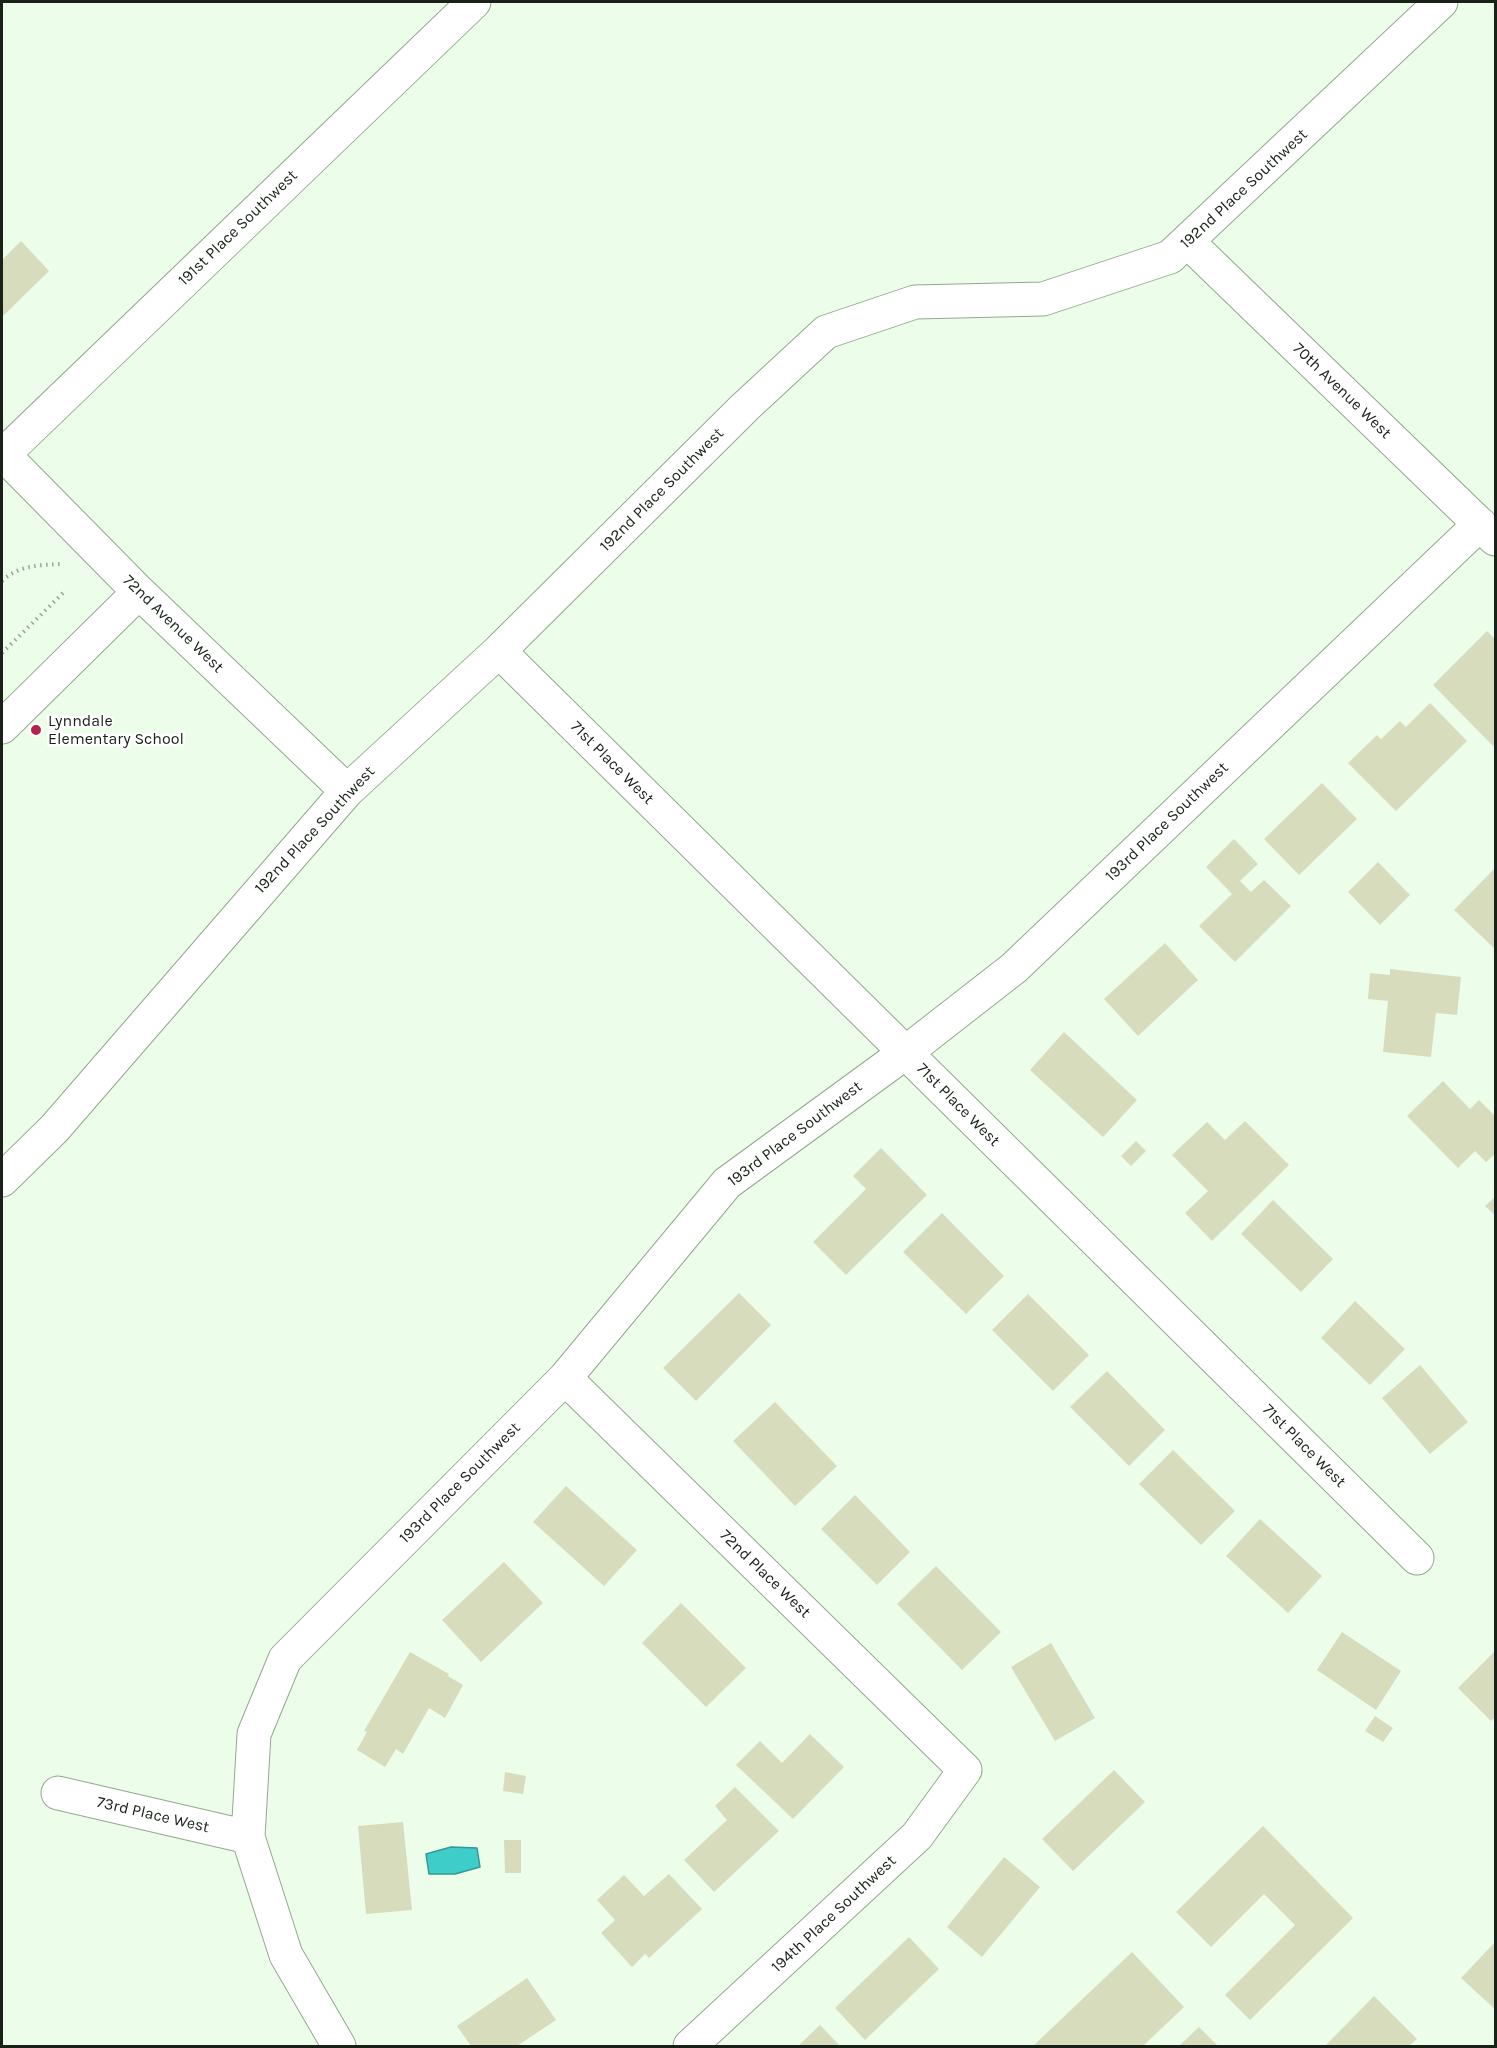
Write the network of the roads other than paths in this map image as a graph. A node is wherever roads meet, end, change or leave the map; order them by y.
1 (474, 2) edge
2 (1441, 2) edge
3 (1188, 242) junction
4 (2, 454) edge
5 (1488, 532) edge
6 (139, 592) junction
7 (499, 651) junction
8 (2, 728) edge
9 (347, 791) junction
10 (905, 1053) junction
11 (2, 1179) edge
12 (565, 1378) junction
13 (1417, 1558) dead end
14 (965, 1770) joint
15 (58, 1793) dead end
16 (248, 1837) junction
17 (339, 2046) edge
18 (690, 2046) edge

1 - 4 street, 191st Place Southwest
2 - 3 street, 192nd Place Southwest
3 - 5 street, 70th Avenue West
3 - 7 street, 192nd Place Southwest
4 - 6 street, 72nd Avenue West
5 - 10 street, 193rd Place Southwest
6 - 8 street
6 - 9 street, 72nd Avenue West
7 - 9 street, 192nd Place Southwest
7 - 10 street, 71st Place West
9 - 11 street, 192nd Place Southwest
10 - 12 street, 193rd Place Southwest
10 - 13 street, 71st Place West
12 - 14 street, 72nd Place West
12 - 16 street, 193rd Place Southwest
14 - 18 street, 194th Place Southwest
15 - 16 street, 73rd Place West
16 - 17 street

